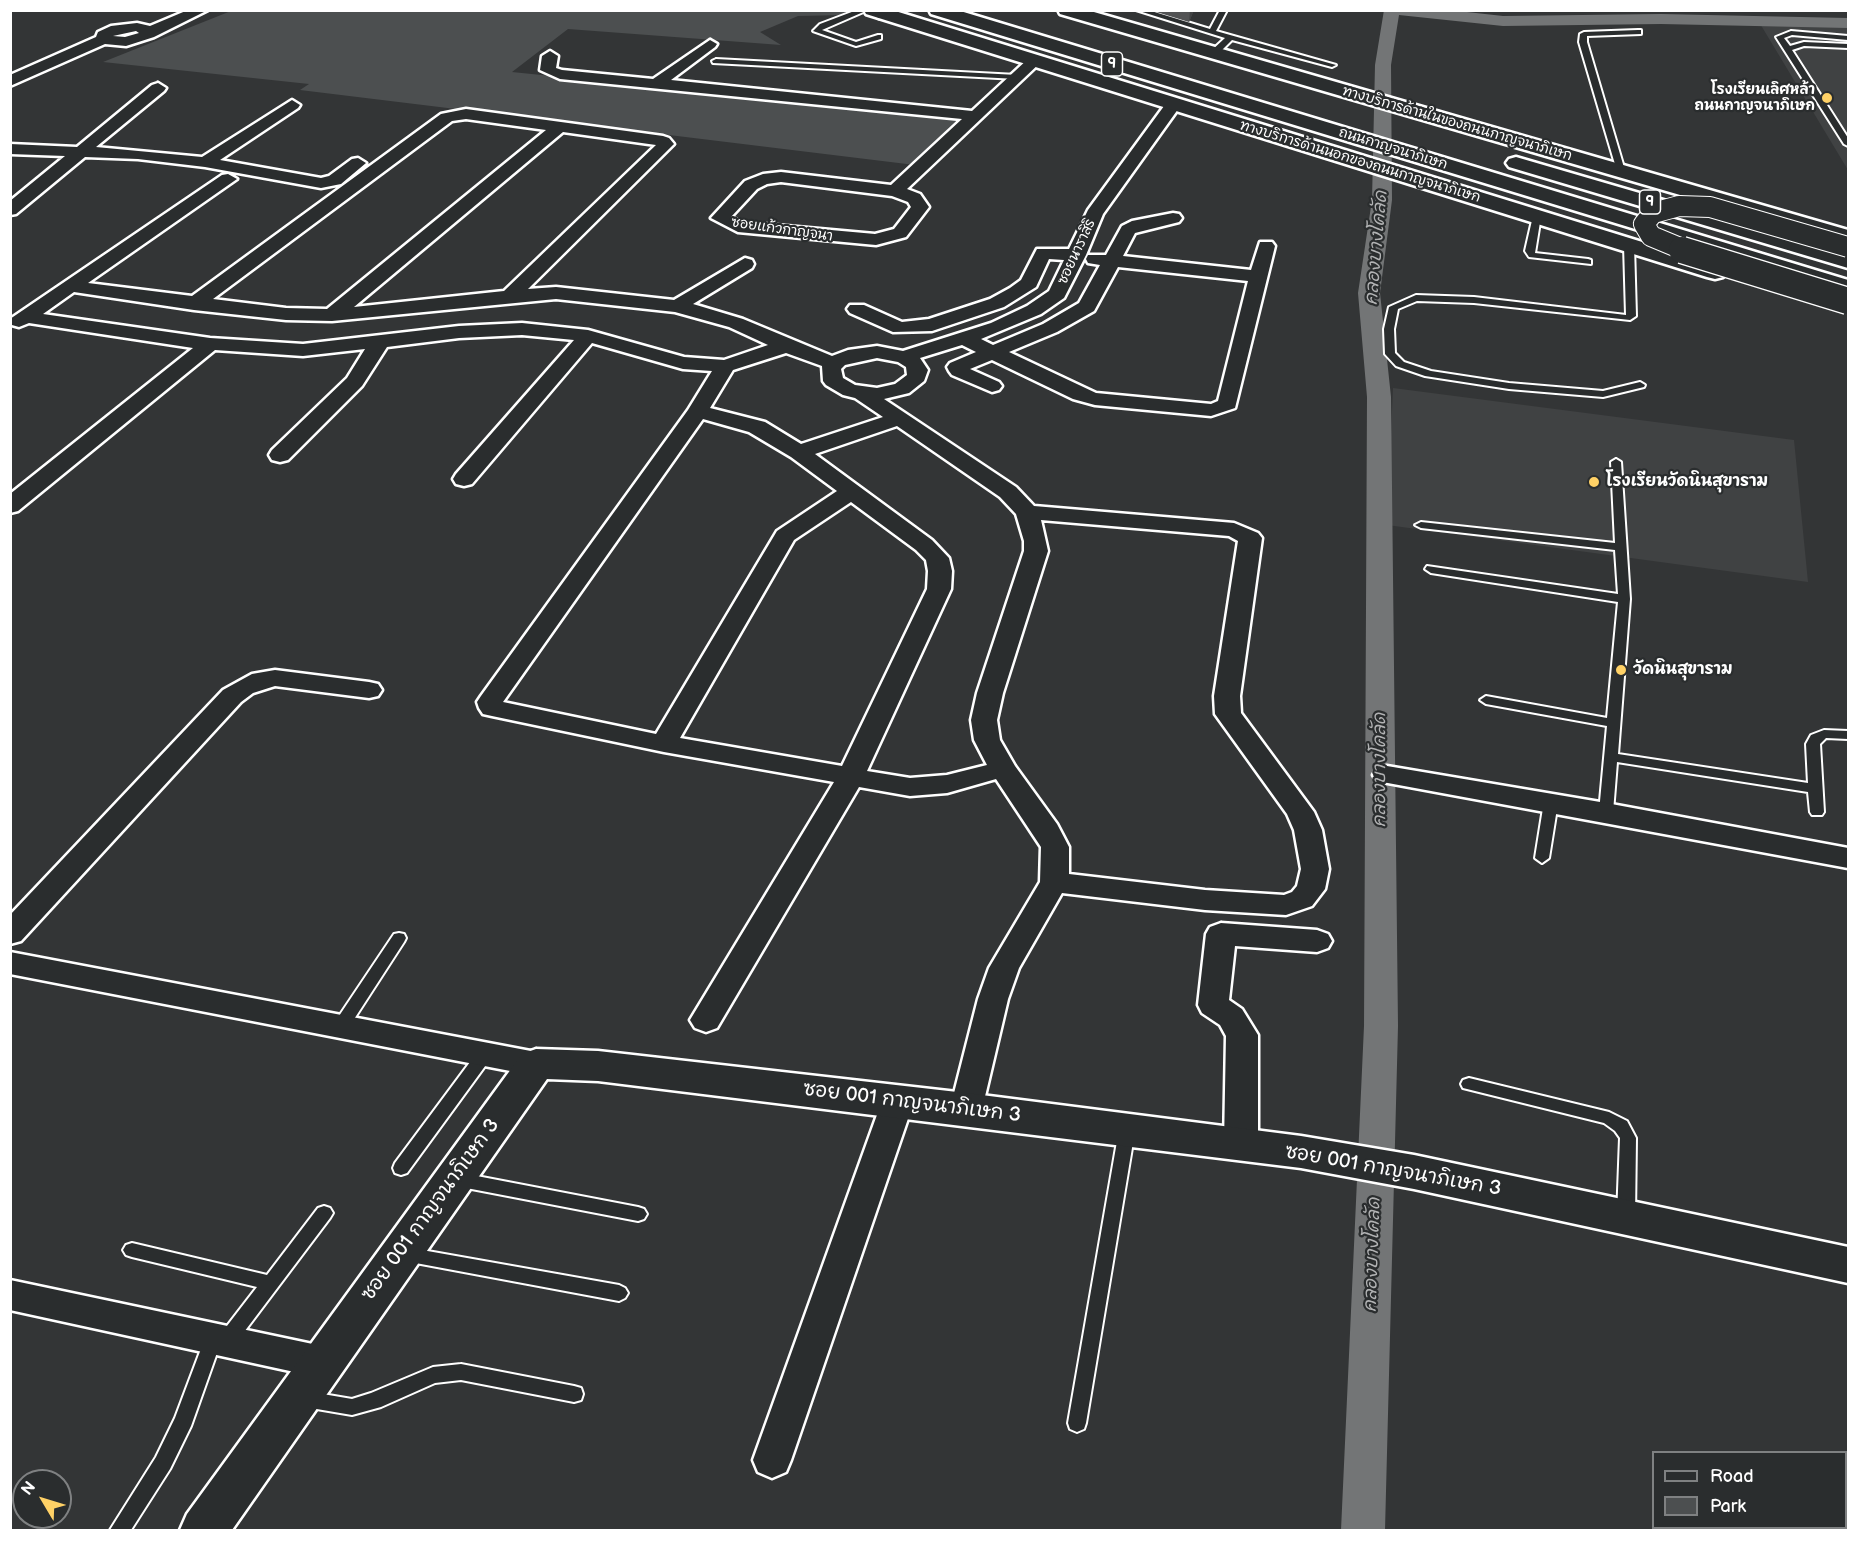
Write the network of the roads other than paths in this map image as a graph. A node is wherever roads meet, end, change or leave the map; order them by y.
1 (172, 10) edge
2 (201, 10) edge
3 (937, 10) edge
4 (1139, 10) edge
5 (1224, 10) edge
6 (872, 11) edge
7 (1063, 19) edge
8 (126, 27) junction
9 (149, 32) junction
10 (1212, 32) junction
11 (1638, 32) dead end
12 (878, 37) dead end
13 (1228, 37) junction
14 (1848, 38) edge
15 (103, 39) junction
16 (1106, 41) dead end
17 (710, 44) dead end
18 (1848, 46) edge
19 (1788, 49) junction
20 (550, 56) dead end
21 (716, 61) dead end
22 (1034, 61) junction
23 (1207, 64) junction
24 (1332, 65) dead end
25 (1017, 77) junction
26 (10, 81) edge
27 (656, 84) junction
28 (158, 88) dead end
29 (1304, 89) junction
30 (292, 105) dead end
31 (1173, 105) junction
32 (1344, 111) dead end
33 (976, 116) junction
34 (560, 127) junction
35 (407, 128) dead end
36 (1848, 144) edge
37 (10, 149) edge
38 (81, 151) junction
39 (1497, 157) dead end
40 (205, 162) junction
41 (1621, 171) junction
42 (1450, 178) junction
43 (228, 179) dead end
44 (895, 191) junction
45 (10, 210) edge
46 (1537, 216) junction
47 (1173, 218) dead end
48 (1848, 237) edge
49 (1629, 245) junction
50 (1266, 246) dead end
51 (1848, 247) edge
52 (1076, 256) junction
53 (1112, 261) junction
54 (1848, 261) edge
55 (1588, 262) dead end
56 (745, 264) dead end
57 (1257, 276) junction
58 (70, 286) junction
59 (1848, 287) edge
60 (510, 296) junction
61 (1848, 301) edge
62 (194, 304) junction
63 (677, 306) junction
64 (857, 309) dead end
65 (1848, 314) edge
66 (332, 315) junction
67 (18, 322) edge
68 (588, 336) junction
69 (964, 338) junction
70 (380, 342) junction
71 (210, 344) junction
72 (786, 346) junction
73 (992, 351) junction
74 (904, 357) junction
75 (835, 364) junction
76 (725, 366) junction
77 (1640, 385) dead end
78 (992, 386) dead end
79 (863, 394) junction
80 (698, 411) junction
81 (901, 418) junction
82 (800, 452) junction
83 (280, 455) dead end
84 (1616, 462) dead end
85 (464, 479) dead end
86 (853, 491) junction
87 (10, 506) edge
88 (1027, 512) junction
89 (1421, 525) dead end
90 (1620, 547) junction
91 (1431, 569) dead end
92 (1624, 599) junction
93 (369, 690) dead end
94 (1486, 700) dead end
95 (1614, 723) junction
96 (1848, 735) edge
97 (664, 744) junction
98 (1611, 757) junction
99 (1003, 769) junction
100 (1387, 776) dead end
101 (851, 777) junction
102 (1815, 789) junction
103 (1551, 802) junction
104 (1606, 812) junction
105 (1817, 812) dead end
106 (1542, 858) dead end
107 (1848, 858) edge
108 (1054, 882) junction
109 (10, 934) edge
110 (399, 938) dead end
111 (1317, 941) dead end
112 (10, 963) edge
113 (706, 1020) dead end
114 (341, 1026) junction
115 (485, 1054) junction
116 (536, 1064) junction
117 (1469, 1084) dead end
118 (898, 1101) junction
119 (966, 1109) junction
120 (1127, 1130) junction
121 (1241, 1145) junction
122 (401, 1168) dead end
123 (454, 1179) junction
124 (324, 1213) dead end
125 (638, 1214) dead end
126 (1626, 1217) junction
127 (132, 1250) dead end
128 (400, 1253) junction
129 (1848, 1264) edge
130 (271, 1283) junction
131 (619, 1293) dead end
132 (10, 1295) edge
133 (219, 1340) junction
134 (322, 1362) junction
135 (574, 1394) dead end
136 (297, 1398) junction
137 (1077, 1423) dead end
138 (772, 1460) dead end
139 (120, 1530) edge
140 (204, 1530) edge

1 - 8 street
2 - 9 street
3 - 42 main road, ถนนกาญจนาภิเษก / 9
4 - 10 lane
5 - 10 lane
6 - 12 lane
6 - 22 main road, ทางบริการด้านนอกของถนนกาญจนาภิเษก
7 - 16 main road, 9
7 - 23 main road, ทางบริการด้านในของถนนกาญจนาภิเษก
8 - 9 street
8 - 15 street
9 - 15 street
10 - 13 lane
11 - 41 lane
13 - 23 lane
13 - 24 lane
14 - 19 lane
15 - 26 street
17 - 27 street
18 - 19 lane
19 - 36 lane
20 - 27 street
21 - 25 lane
22 - 25 street
22 - 31 main road, ทางบริการด้านนอกของถนนกาญจนาภิเษก
23 - 29 main road, ทางบริการด้านในของถนนกาญจนาภิเษก
25 - 33 street
27 - 33 street
28 - 38 street
29 - 32 main road, ถนนกาญจนาภิเษก
29 - 41 main road, ทางบริการด้านในของถนนกาญจนาภิเษก
30 - 40 street
31 - 42 main road, ทางบริการด้านนอกของถนนกาญจนาภิเษก
31 - 52 street, ซอยนาราสิริ
33 - 44 street
34 - 60 street
34 - 62 street
34 - 66 street
35 - 40 street
37 - 38 street
38 - 40 street
38 - 45 street
39 - 54 main road, 9
41 - 48 main road, ทางบริการด้านในของถนนกาญจนาภิเษก
42 - 46 main road, ทางบริการด้านนอกของถนนกาญจนาภิเษก
42 - 59 main road, ถนนกาญจนาภิเษก / 9
43 - 58 street
44 - 44 street, ซอยแก้วกาญจนา
46 - 49 main road, ทางบริการด้านนอกของถนนกาญจนาภิเษก
46 - 55 lane
47 - 53 street
49 - 65 main road, ทางบริการด้านนอกของถนนกาญจนาภิเษก
49 - 77 lane
50 - 57 street
51 - 61 main road, bridge
52 - 53 street
52 - 64 street
52 - 69 street, ซอยนาราสิริ
53 - 57 street
53 - 73 street
56 - 63 street
57 - 73 street
58 - 62 street
58 - 67 street
60 - 63 street
60 - 66 street
62 - 66 street
63 - 72 street
67 - 71 street
68 - 70 street
68 - 76 street
68 - 85 street
69 - 73 street
69 - 74 street, ซอยนาราสิริ
70 - 71 street
70 - 83 street
71 - 87 street
72 - 75 street
72 - 76 street
73 - 78 street
74 - 75 street, ซอยนาราสิริ
74 - 79 street
75 - 79 street
76 - 80 street
79 - 81 street
80 - 82 street
80 - 97 street
81 - 82 street
81 - 88 street
82 - 86 street
84 - 90 lane
86 - 97 street
86 - 101 street
88 - 99 street
88 - 108 street
89 - 90 lane
90 - 92 lane
91 - 92 lane
92 - 95 lane
93 - 109 street
94 - 95 lane
95 - 98 lane
96 - 102 lane
97 - 101 street
98 - 102 lane
98 - 104 lane
99 - 101 street
99 - 108 street
100 - 103 street
101 - 113 street
102 - 105 lane
103 - 104 street
103 - 106 lane
104 - 107 street
108 - 119 street
110 - 114 lane
111 - 121 street
112 - 114 street
114 - 115 street
115 - 116 street
115 - 122 lane
116 - 118 main road, ซอย 001 กาญจนาภิเษก 3
116 - 123 main road, ซอย 001 กาญจนาภิเษก 3
117 - 126 lane
118 - 119 main road, ซอย 001 กาญจนาภิเษก 3
118 - 138 street
119 - 120 main road, ซอย 001 กาญจนาภิเษก 3
120 - 121 main road, ซอย 001 กาญจนาภิเษก 3
120 - 137 lane
121 - 126 main road, ซอย 001 กาญจนาภิเษก 3
123 - 125 lane
123 - 128 main road, ซอย 001 กาญจนาภิเษก 3
124 - 130 lane
126 - 129 main road, ซอย 001 กาญจนาภิเษก 3
127 - 130 lane
128 - 131 lane
128 - 134 main road, ซอย 001 กาญจนาภิเษก 3
130 - 133 lane
132 - 133 street
133 - 134 street
133 - 139 lane
134 - 136 main road, ซอย 001 กาญจนาภิเษก 3
135 - 136 lane
136 - 140 main road, ซอย 001 กาญจนาภิเษก 3

